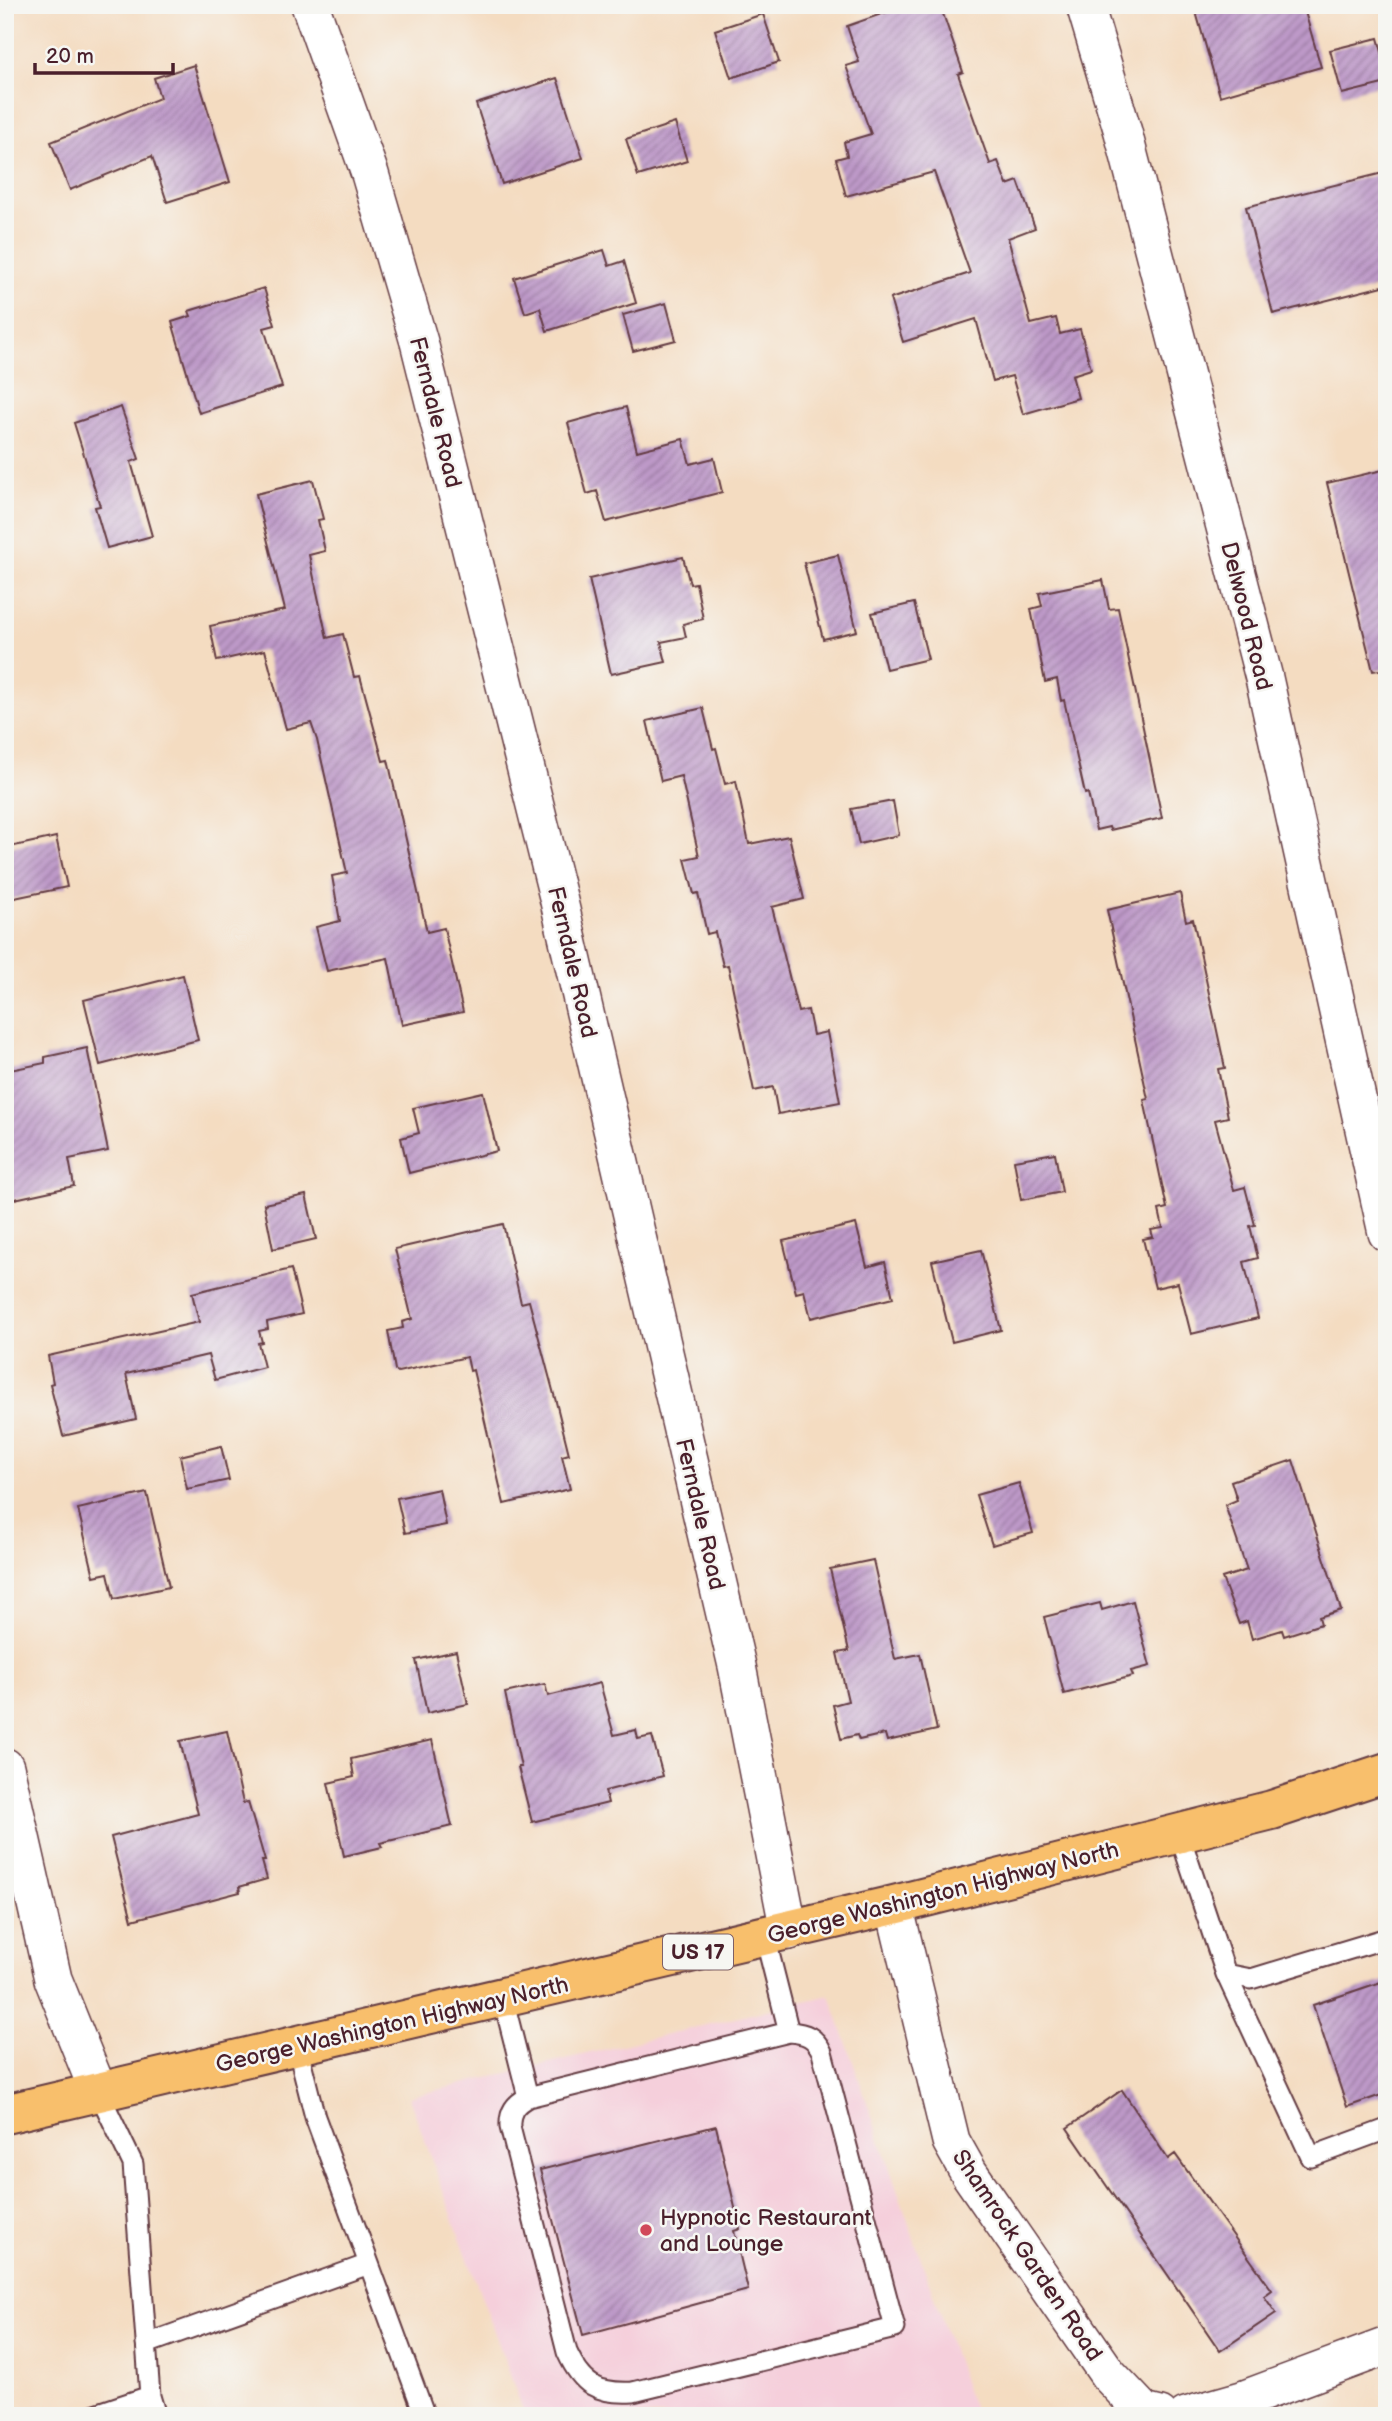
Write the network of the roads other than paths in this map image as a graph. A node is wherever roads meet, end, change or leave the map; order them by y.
1 (310, 5) edge
2 (1084, 5) edge
3 (1387, 1233) edge
4 (5, 1768) edge
5 (1387, 1772) edge
6 (1179, 1833) junction
7 (894, 1905) junction
8 (777, 1934) junction
9 (1387, 1938) edge
10 (1226, 1975) junction
11 (502, 1998) junction
12 (789, 2032) junction
13 (297, 2046) junction
14 (99, 2092) junction
15 (528, 2097) junction
16 (5, 2114) edge
17 (1387, 2129) edge
18 (369, 2264) junction
19 (146, 2344) junction
20 (1387, 2346) edge
21 (150, 2396) junction
22 (1245, 2408) edge
23 (90, 2416) edge
24 (156, 2416) edge
25 (425, 2416) edge
26 (1160, 2416) edge
27 (1186, 2416) edge

1 - 8 street, Ferndale Road
2 - 3 street, Delwood Road
4 - 14 street
5 - 6 main road, George Washington Highway North / US 17
6 - 7 main road, George Washington Highway North / US 17
6 - 10 lane
7 - 8 main road, George Washington Highway North / US 17
7 - 26 street, Shamrock Garden Road
8 - 11 main road, George Washington Highway North / US 17
8 - 12 lane
9 - 10 lane
10 - 17 lane
11 - 13 main road, George Washington Highway North / US 17
11 - 15 lane
12 - 15 lane
12 - 15 lane
13 - 14 main road, George Washington Highway North / US 17
13 - 18 lane
14 - 16 main road, George Washington Highway North / US 17
14 - 19 lane
18 - 19 lane
18 - 25 lane
19 - 21 lane
20 - 22 street
21 - 23 lane
21 - 24 lane
22 - 27 street

